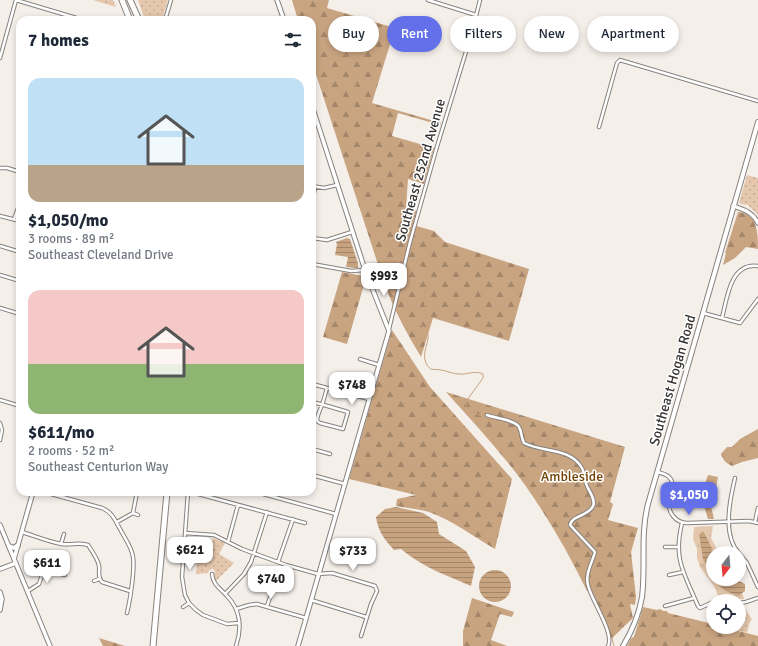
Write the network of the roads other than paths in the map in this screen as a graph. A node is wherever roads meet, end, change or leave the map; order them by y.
1 (16, 0) edge
2 (122, 0) edge
3 (130, 0) edge
4 (171, 0) edge
5 (278, 0) edge
6 (428, 0) edge
7 (480, 0) edge
8 (476, 15) junction
9 (70, 16) edge
10 (128, 16) edge
11 (137, 16) edge
12 (165, 16) edge
13 (283, 16) edge
14 (0, 58) edge
15 (758, 101) edge
16 (316, 119) edge
17 (758, 122) edge
18 (599, 127) dead end
19 (0, 168) edge
20 (16, 171) edge
21 (337, 185) junction
22 (316, 186) edge
23 (733, 206) junction
24 (16, 214) edge
25 (0, 217) edge
26 (14, 219) joint
27 (758, 223) edge
28 (352, 232) junction
29 (316, 239) edge
30 (0, 246) edge
31 (16, 251) edge
32 (316, 265) edge
33 (758, 266) edge
34 (365, 270) junction
35 (0, 275) edge
36 (16, 280) edge
37 (758, 299) edge
38 (0, 308) edge
39 (16, 313) edge
40 (702, 313) junction
41 (722, 318) junction
42 (389, 329) junction
43 (360, 360) dead end
44 (379, 365) junction
45 (316, 385) edge
46 (327, 388) junction
47 (369, 399) junction
48 (0, 400) edge
49 (316, 403) edge
50 (16, 405) edge
51 (322, 405) junction
52 (486, 415) dead end
53 (0, 423) edge
54 (0, 440) edge
55 (316, 450) edge
56 (330, 454) dead end
57 (657, 472) junction
58 (316, 476) edge
59 (735, 478) dead end
60 (345, 484) junction
61 (32, 496) edge
62 (58, 496) edge
63 (136, 496) edge
64 (164, 496) edge
65 (167, 496) edge
66 (188, 496) edge
67 (205, 496) edge
68 (271, 496) edge
69 (238, 505) junction
70 (758, 508) edge
71 (266, 512) junction
72 (133, 513) junction
73 (336, 514) junction
74 (138, 516) dead end
75 (293, 520) junction
76 (117, 522) junction
77 (730, 522) junction
78 (756, 522) edge
79 (305, 523) dead end
80 (682, 523) junction
81 (0, 525) edge
82 (22, 532) junction
83 (185, 533) junction
84 (64, 534) dead end
85 (228, 542) junction
86 (62, 544) junction
87 (18, 545) junction
88 (9, 546) junction
89 (734, 546) edge
90 (665, 547) dead end
91 (678, 547) junction
92 (254, 554) junction
93 (15, 561) junction
94 (278, 562) junction
95 (746, 562) edge
96 (0, 569) edge
97 (683, 572) junction
98 (212, 574) dead end
99 (318, 574) junction
100 (65, 575) dead end
101 (669, 576) dead end
102 (99, 579) junction
103 (94, 581) dead end
104 (271, 587) dead end
105 (758, 587) edge
106 (28, 591) junction
107 (130, 591) junction
108 (0, 592) edge
109 (225, 594) junction
110 (694, 598) junction
111 (758, 598) edge
112 (311, 600) junction
113 (746, 602) edge
114 (189, 603) junction
115 (706, 605) edge
116 (267, 606) junction
117 (665, 606) dead end
118 (183, 607) dead end
119 (236, 609) junction
120 (0, 610) edge
121 (127, 613) dead end
122 (366, 617) junction
123 (306, 618) junction
124 (239, 623) junction
125 (361, 636) dead end
126 (50, 646) edge
127 (150, 646) edge
128 (153, 646) edge
129 (236, 646) edge
130 (298, 646) edge
131 (608, 646) edge
132 (623, 646) edge

1 - 9 street
1 - 14 street
2 - 10 highway
3 - 11 highway
4 - 12 street
5 - 13 street
6 - 8 street
7 - 8 street, Southeast 252nd Avenue
8 - 42 street, Southeast 252nd Avenue
15 - 18 street
16 - 21 street
17 - 23 main road, Southeast Hogan Road
19 - 20 street
21 - 22 street
21 - 28 street
23 - 27 street
23 - 40 main road, Southeast Hogan Road
24 - 26 street
25 - 26 street
28 - 29 street
28 - 34 street
30 - 31 street
32 - 34 street
33 - 41 street
34 - 42 street
35 - 36 street
37 - 41 street
38 - 39 street
40 - 41 street
40 - 57 main road, Southeast Hogan Road
42 - 44 street, Southeast 252nd Avenue
43 - 44 street
44 - 47 street, Southeast 252nd Avenue
45 - 46 street
46 - 47 street
46 - 51 street
47 - 60 street, Southeast 252nd Avenue
48 - 50 street
49 - 51 street
51 - 51 street
52 - 131 street
53 - 54 street
55 - 56 street
57 - 80 street
57 - 132 main road, Southeast Hogan Road
58 - 60 street
59 - 77 street
60 - 73 street, Southeast 252nd Avenue
61 - 82 street
62 - 76 street
63 - 72 street
64 - 127 highway
65 - 128 highway
66 - 83 street
67 - 69 street
68 - 73 street
69 - 71 street
69 - 85 street
70 - 78 street
71 - 75 street
71 - 92 street
72 - 74 street
72 - 76 street
73 - 99 street, Southeast 252nd Avenue
75 - 79 street
75 - 94 street
76 - 107 street
77 - 78 street
77 - 80 street
77 - 89 street
80 - 91 street
81 - 88 street
82 - 86 street
82 - 87 street
83 - 85 street
83 - 114 street
84 - 86 street
85 - 92 street
86 - 102 street
87 - 88 main road
87 - 93 street
88 - 93 street
90 - 91 street
91 - 97 street
92 - 94 street
92 - 109 street
93 - 96 street
93 - 106 street
94 - 99 street
95 - 105 street
97 - 101 street
97 - 110 street
98 - 109 street
99 - 112 street, Southeast 252nd Avenue
99 - 122 street
100 - 106 street
102 - 103 street
102 - 107 street
104 - 116 street
106 - 126 street
107 - 121 street
108 - 120 street
109 - 119 street
110 - 115 street
110 - 117 street
111 - 113 street
112 - 122 street
112 - 123 street, Southeast 252nd Avenue
114 - 118 street
114 - 124 street
116 - 119 street
116 - 123 street
119 - 124 street
122 - 125 street
123 - 130 street, Southeast 252nd Avenue
124 - 129 street

